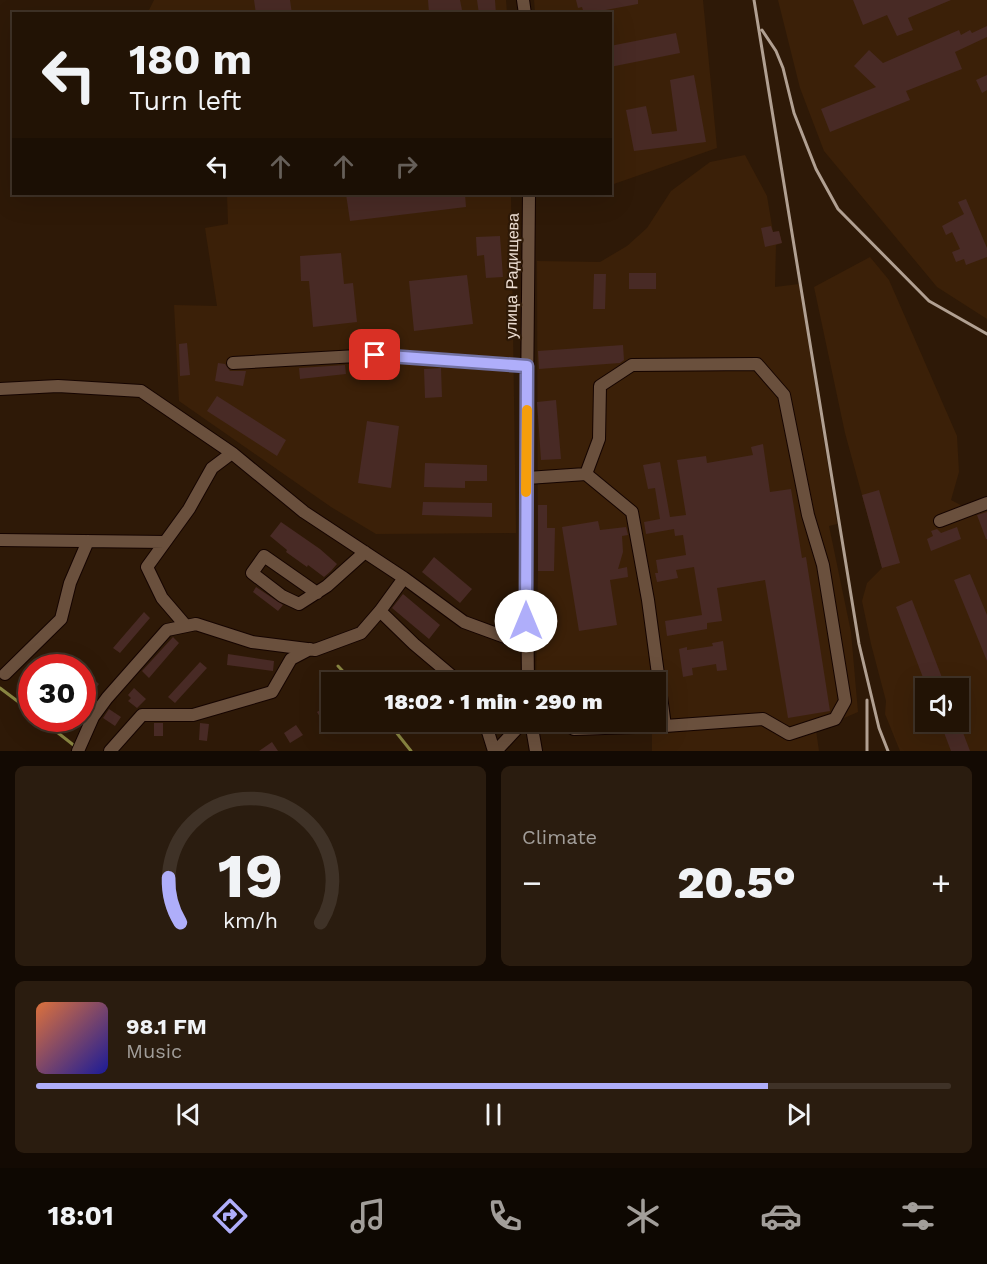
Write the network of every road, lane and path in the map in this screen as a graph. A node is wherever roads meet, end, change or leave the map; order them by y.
1 (529, 195) edge
2 (234, 363) dead end
3 (527, 366) junction
4 (0, 389) edge
5 (232, 453) junction
6 (586, 474) junction
7 (526, 478) junction
8 (987, 503) edge
9 (940, 521) dead end
10 (0, 540) edge
11 (88, 541) junction
12 (165, 542) junction
13 (365, 552) junction
14 (404, 578) junction
15 (317, 593) junction
16 (380, 611) junction
17 (186, 626) junction
18 (526, 645) junction
19 (310, 649) junction
20 (447, 672) edge
21 (527, 672) edge
22 (658, 672) edge
23 (5, 674) dead end
24 (666, 726) edge
25 (488, 732) edge
26 (513, 732) edge
27 (533, 732) edge
28 (78, 751) edge
29 (110, 751) edge
30 (495, 751) edge
31 (536, 751) edge

1 - 3 street, улица Радищева
2 - 3 street
3 - 7 street, улица Радищева
4 - 5 street
5 - 12 street
5 - 13 street
6 - 7 street
6 - 22 street
6 - 24 street
7 - 18 street, улица Радищева
8 - 9 street
10 - 11 street
11 - 12 street
11 - 23 street
12 - 17 street
13 - 14 street
13 - 15 street
14 - 16 street
14 - 18 street
15 - 15 street
16 - 19 street
16 - 20 street
17 - 19 street
17 - 28 street
18 - 21 street, улица Радищева
19 - 29 street
25 - 30 street
26 - 30 street
27 - 31 street

